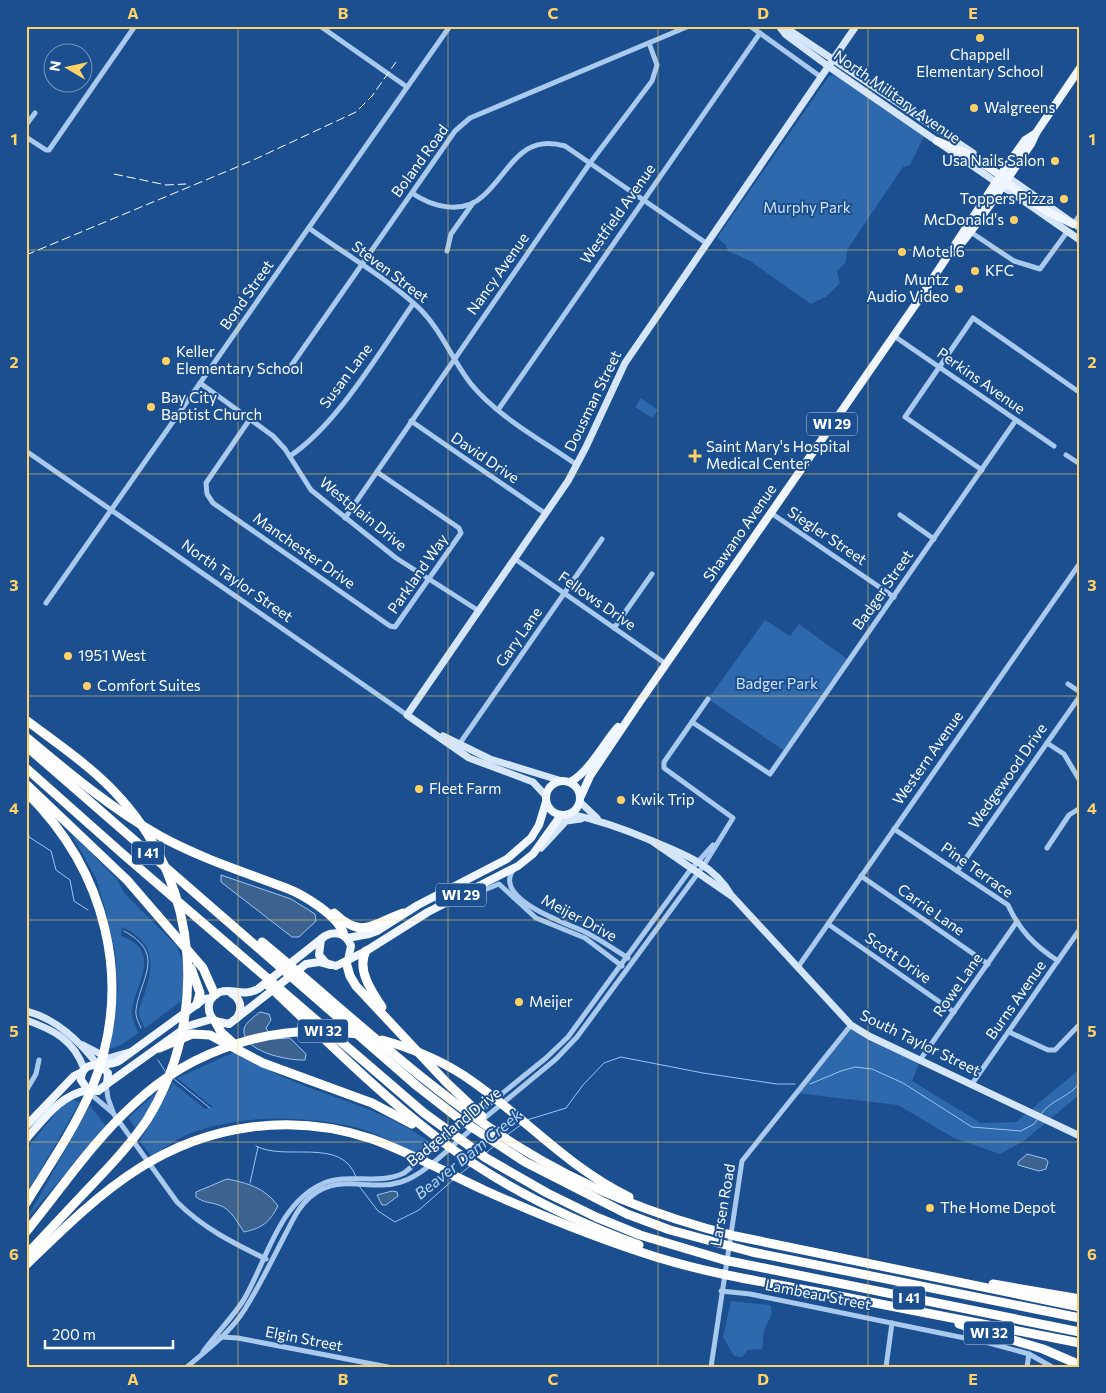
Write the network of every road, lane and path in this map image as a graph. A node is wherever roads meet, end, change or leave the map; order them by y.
1 (135, 26) edge
2 (320, 26) edge
3 (450, 26) edge
4 (689, 26) edge
5 (750, 26) edge
6 (779, 26) edge
7 (783, 26) edge
8 (856, 26) edge
9 (760, 33) junction
10 (649, 43) junction
11 (833, 59) junction
12 (828, 66) junction
13 (1080, 68) edge
14 (821, 77) junction
15 (407, 87) junction
16 (35, 113) dead end
17 (26, 125) edge
18 (26, 137) edge
19 (937, 141) joint
20 (590, 163) junction
21 (1002, 179) junction
22 (412, 193) junction
23 (643, 199) junction
24 (473, 203) junction
25 (1080, 215) edge
26 (1077, 226) edge
27 (309, 228) junction
28 (967, 230) junction
29 (1068, 232) junction
30 (1080, 240) edge
31 (706, 243) junction
32 (447, 250) dead end
33 (361, 266) junction
34 (413, 304) junction
35 (894, 336) junction
36 (454, 359) junction
37 (291, 366) dead end
38 (939, 367) junction
39 (200, 383) junction
40 (1079, 392) edge
41 (498, 410) junction
42 (250, 418) junction
43 (1016, 420) junction
44 (411, 421) junction
45 (1054, 446) dead end
46 (26, 451) edge
47 (1066, 455) dead end
48 (290, 456) junction
49 (1080, 464) edge
50 (577, 465) junction
51 (982, 470) junction
52 (377, 472) junction
53 (112, 510) junction
54 (770, 512) junction
55 (546, 514) junction
56 (900, 515) dead end
57 (345, 518) junction
58 (602, 539) dead end
59 (934, 539) junction
60 (515, 559) junction
61 (1080, 563) edge
62 (652, 574) dead end
63 (430, 580) junction
64 (565, 594) junction
65 (894, 597) junction
66 (46, 603) dead end
67 (479, 611) junction
68 (390, 626) joint
69 (614, 628) junction
70 (666, 664) junction
71 (1068, 684) dead end
72 (1080, 694) edge
73 (708, 699) dead end
74 (638, 702) junction
75 (407, 715) junction
76 (26, 720) edge
77 (692, 722) junction
78 (26, 737) edge
79 (1047, 742) junction
80 (26, 746) edge
81 (457, 747) junction
82 (26, 768) edge
83 (566, 781) junction
84 (1080, 781) edge
85 (26, 784) edge
86 (26, 792) edge
87 (546, 799) junction
88 (580, 799) junction
89 (1080, 808) edge
90 (570, 814) junction
91 (561, 815) junction
92 (593, 819) junction
93 (604, 821) junction
94 (894, 829) junction
95 (652, 841) junction
96 (1046, 848) dead end
97 (701, 863) junction
98 (517, 867) junction
99 (695, 870) junction
100 (957, 871) junction
101 (861, 876) junction
102 (733, 897) junction
103 (308, 898) junction
104 (437, 908) junction
105 (403, 913) junction
106 (828, 924) junction
107 (1016, 924) junction
108 (1080, 929) edge
109 (346, 936) junction
110 (176, 938) junction
111 (322, 940) junction
112 (366, 951) junction
113 (625, 957) junction
114 (347, 961) junction
115 (632, 961) junction
116 (1058, 961) junction
117 (620, 964) junction
118 (988, 964) junction
119 (330, 965) junction
120 (798, 967) junction
121 (626, 969) junction
122 (310, 987) junction
123 (229, 992) junction
124 (213, 996) junction
125 (290, 1001) junction
126 (197, 1004) junction
127 (26, 1011) edge
128 (954, 1012) junction
129 (238, 1018) junction
130 (387, 1019) junction
131 (26, 1020) edge
132 (214, 1020) junction
133 (1080, 1024) edge
134 (851, 1026) junction
135 (1009, 1032) junction
136 (81, 1044) junction
137 (159, 1048) junction
138 (129, 1052) junction
139 (254, 1059) junction
140 (38, 1060) dead end
141 (920, 1060) junction
142 (99, 1065) junction
143 (83, 1070) junction
144 (972, 1084) junction
145 (107, 1085) junction
146 (26, 1091) edge
147 (90, 1091) junction
148 (466, 1107) junction
149 (113, 1113) junction
150 (26, 1126) edge
151 (1080, 1136) edge
152 (436, 1137) junction
153 (26, 1140) edge
154 (354, 1180) junction
155 (363, 1181) junction
156 (26, 1203) edge
157 (649, 1211) junction
158 (26, 1232) edge
159 (26, 1255) edge
160 (264, 1259) junction
161 (271, 1262) junction
162 (26, 1265) edge
163 (892, 1269) junction
164 (712, 1271) junction
165 (721, 1291) junction
166 (1080, 1299) edge
167 (1080, 1307) edge
168 (896, 1308) junction
169 (1080, 1318) edge
170 (892, 1323) junction
171 (1080, 1332) edge
172 (215, 1337) junction
173 (222, 1337) junction
174 (1080, 1343) edge
175 (1029, 1354) junction
176 (200, 1356) junction
177 (1080, 1365) edge
178 (186, 1367) edge
179 (388, 1367) edge
180 (710, 1367) edge
181 (886, 1367) edge
182 (1027, 1367) edge
183 (1052, 1367) edge

1 - 18 street
2 - 15 street
3 - 15 street, Bond Street
4 - 10 street, Boland Road
5 - 9 street
6 - 12 street, North Military Avenue
7 - 11 street, North Military Avenue
8 - 11 street, Dousman Street
9 - 14 street
9 - 23 street, Westfield Avenue
10 - 20 street, Nancy Avenue
10 - 22 street, Boland Road
11 - 12 street, Dousman Street
11 - 21 street, North Military Avenue
12 - 14 street, Dousman Street
12 - 19 street, North Military Avenue
13 - 21 main road, Shawano Avenue / WI 29
14 - 31 street, Dousman Street
15 - 27 street, Bond Street
16 - 17 street
19 - 21 main road
20 - 23 street
20 - 24 street
20 - 36 street, Nancy Avenue
21 - 26 main road
21 - 28 main road, Shawano Avenue / WI 29
21 - 29 street, North Military Avenue
22 - 24 street
22 - 33 street, Boland Road
23 - 31 street
23 - 41 street, Westfield Avenue
24 - 32 street
25 - 26 street
27 - 33 street, Steven Street
27 - 39 street, Bond Street
28 - 29 street
28 - 35 main road, Shawano Avenue / WI 29
29 - 30 street, North Military Avenue
31 - 50 street, Dousman Street
33 - 34 street, Steven Street
33 - 37 street, Boland Road
34 - 36 street, Steven Street
34 - 48 street, Susan Lane
35 - 38 street, Perkins Avenue
35 - 54 main road, Shawano Avenue / WI 29
36 - 41 street, Steven Street
36 - 44 street, Nancy Avenue
38 - 40 street
38 - 43 street, Perkins Avenue
38 - 51 street
39 - 42 street, Westplain Drive
39 - 53 street, Bond Street
41 - 50 street, Steven Street
42 - 48 street, Westplain Drive
42 - 68 street, Manchester Drive
43 - 45 street, Perkins Avenue
43 - 51 street, Badger Street
44 - 52 street, Nancy Avenue
44 - 55 street, David Drive
46 - 53 street, North Taylor Street
47 - 49 street
48 - 57 street, Westplain Drive
50 - 55 street, Dousman Street
51 - 59 street, Badger Street
52 - 57 street, Nancy Avenue
52 - 63 street, Parkland Way
53 - 66 street, Bond Street
53 - 75 street, North Taylor Street
54 - 65 street, Siegler Street
54 - 70 main road, Shawano Avenue / WI 29
55 - 60 street, Dousman Street
56 - 59 street
57 - 63 street, Westplain Drive
58 - 64 street, Gary Lane
59 - 65 street, Badger Street
60 - 64 street, Fellows Drive
60 - 67 street, Dousman Street
61 - 94 street, Western Avenue
62 - 69 street
63 - 67 street, Westplain Drive
63 - 68 street, Parkland Way
64 - 69 street, Fellows Drive
64 - 81 street, Gary Lane
65 - 77 street, Badger Street
67 - 75 street, Dousman Street
69 - 70 street, Fellows Drive
70 - 74 main road, Shawano Avenue / WI 29
71 - 72 street
72 - 79 street, Wedgewood Drive
73 - 77 street
74 - 83 main road, Shawano Avenue / WI 29
74 - 88 main road, Shawano Avenue / WI 29
75 - 81 street, North Taylor Street
76 - 159 highway
77 - 97 street
78 - 103 highway
79 - 84 street
79 - 100 street, Wedgewood Drive
80 - 122 highway, I 41
81 - 83 street
81 - 87 street
82 - 125 highway, I 41
83 - 87 main road, WI 29
83 - 88 main road
85 - 110 highway
86 - 156 highway
87 - 91 main road
87 - 105 main road, WI 29
88 - 90 main road, WI 29
88 - 93 street, South Taylor Street
89 - 96 street
90 - 91 main road
90 - 92 street, South Taylor Street
91 - 98 main road, WI 29
92 - 93 street, South Taylor Street
92 - 98 street
93 - 95 street, South Taylor Street
94 - 100 street, Pine Terrace
94 - 101 street, Western Avenue
95 - 97 street, South Taylor Street
95 - 99 street, South Taylor Street
97 - 99 street, Badgerland Drive
97 - 102 street, South Taylor Street
98 - 104 main road, WI 29
98 - 113 street, Meijer Drive
99 - 102 street, South Taylor Street
99 - 113 street, Badgerland Drive
99 - 115 street, Badgerland Drive
100 - 107 street, Pine Terrace
101 - 106 street, Western Avenue
101 - 118 street, Carrie Lane
102 - 120 street, South Taylor Street
103 - 105 highway
103 - 109 highway
104 - 112 main road, WI 29
104 - 117 street, Meijer Drive
105 - 109 main road, WI 29
106 - 120 street, Western Avenue
106 - 128 street, Scott Drive
107 - 116 street, Pine Terrace
107 - 118 street, Rowe Lane
108 - 116 street, Burns Avenue
109 - 111 main road
109 - 114 main road
110 - 124 highway
110 - 126 highway
111 - 119 main road
111 - 123 main road
112 - 114 main road, WI 29
112 - 130 highway
113 - 115 street, Meijer Drive
113 - 117 street, Badgerland Drive
114 - 119 main road
114 - 130 highway
115 - 121 street, Badgerland Drive
116 - 135 street, Burns Avenue
117 - 121 street, Meijer Drive
117 - 155 street, Badgerland Drive
118 - 128 street, Rowe Lane
119 - 129 main road
120 - 134 street, South Taylor Street
121 - 155 street, Badgerland Drive
122 - 148 highway
122 - 169 highway, I 41
123 - 124 main road
123 - 129 main road
124 - 126 main road
124 - 132 main road
125 - 152 highway
125 - 171 highway, I 41
126 - 138 main road
127 - 136 street
128 - 141 street, Rowe Lane
129 - 132 main road
130 - 148 highway
131 - 143 street
132 - 137 main road
132 - 139 highway
133 - 135 street
134 - 141 street, South Taylor Street
134 - 165 street, Larsen Road
135 - 144 street, Burns Avenue
136 - 138 street
136 - 142 street
137 - 139 highway
137 - 145 main road
138 - 142 main road
139 - 152 highway
140 - 146 street
141 - 144 street, South Taylor Street
142 - 143 main road
142 - 145 main road
143 - 147 main road
143 - 150 main road
144 - 151 street, South Taylor Street
145 - 147 main road
145 - 149 street
147 - 149 street
147 - 153 main road
148 - 157 highway
149 - 160 street
152 - 164 highway
154 - 155 street, Badgerland Drive
154 - 160 street, Badgerland Drive
154 - 161 street, Badgerland Drive
157 - 158 highway, WI 32
157 - 163 highway
160 - 161 street
160 - 172 street, Badgerland Drive
161 - 173 street, Badgerland Drive
162 - 164 highway, WI 32
163 - 166 highway
163 - 167 highway
164 - 168 highway, WI 32
165 - 170 street, Lambeau Street
165 - 180 street, Larsen Road
168 - 174 highway
168 - 177 highway, WI 32
170 - 175 street, Lambeau Street
170 - 181 street
172 - 173 street, Elgin Street
172 - 176 street, Badgerland Drive
173 - 176 street, Badgerland Drive
173 - 179 street, Elgin Street
175 - 182 street
175 - 183 street, Lambeau Street
176 - 178 street, Badgerland Drive

